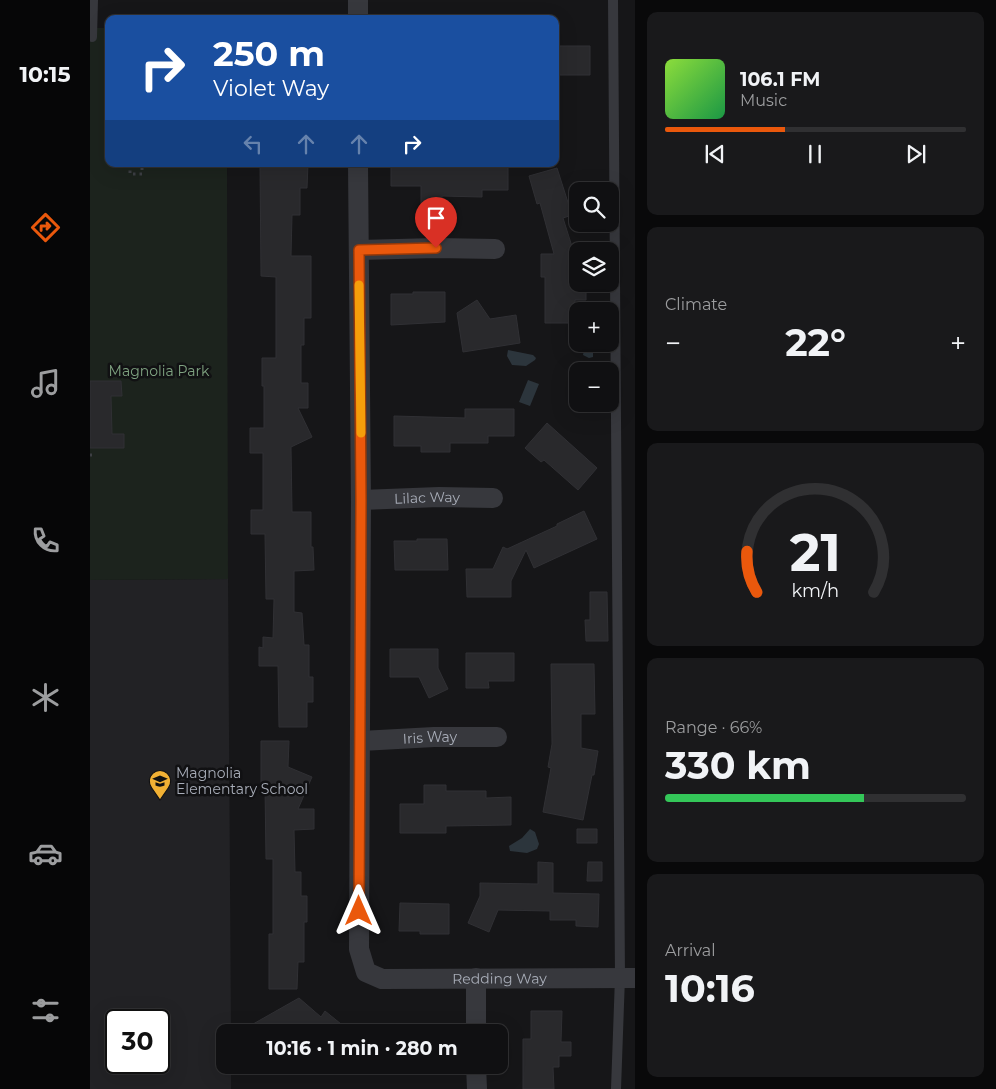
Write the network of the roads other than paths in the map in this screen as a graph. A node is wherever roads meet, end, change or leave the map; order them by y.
1 (93, 0) edge
2 (358, 0) edge
3 (614, 0) edge
4 (358, 15) edge
5 (92, 37) dead end
6 (358, 167) edge
7 (495, 249) dead end
8 (359, 250) junction
9 (493, 498) dead end
10 (361, 500) junction
11 (497, 737) dead end
12 (361, 741) junction
13 (476, 978) junction
14 (628, 978) edge
15 (476, 1024) edge
16 (476, 1074) edge
17 (476, 1089) edge
18 (616, 1089) edge

1 - 5 lane
2 - 4 street
3 - 14 lane
6 - 8 street
7 - 8 street
8 - 10 street
9 - 10 street, Lilac Way
10 - 12 street
11 - 12 street, Iris Way
12 - 13 street, Redding Way
13 - 14 street, Redding Way
13 - 15 street
14 - 18 lane
16 - 17 street

